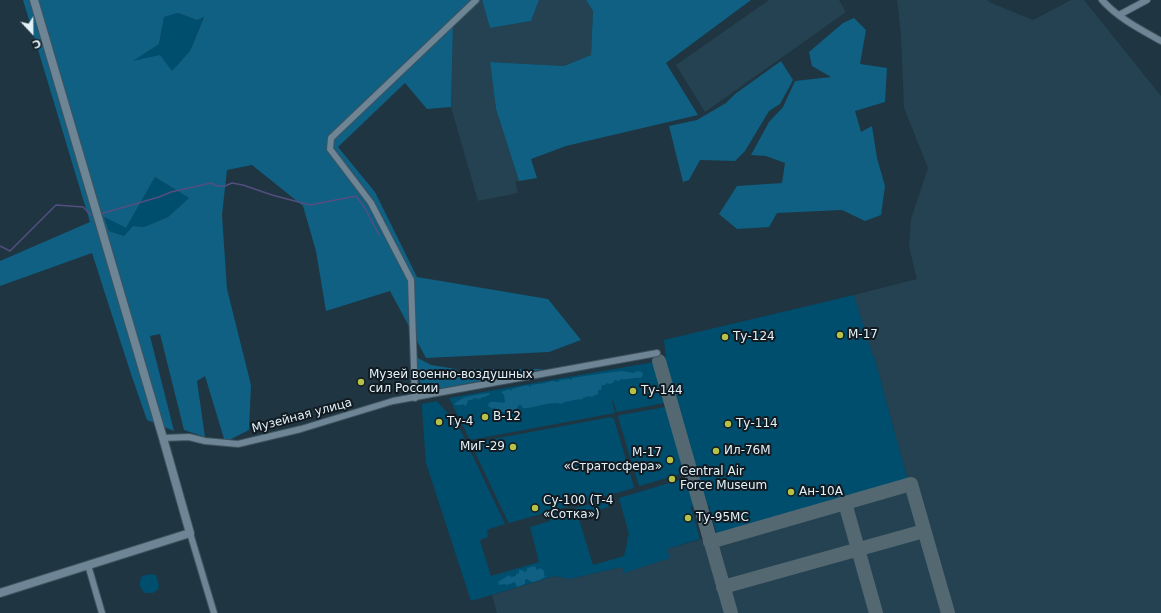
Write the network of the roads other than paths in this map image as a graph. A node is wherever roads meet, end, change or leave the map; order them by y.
1 (34, 0) edge
2 (476, 0) edge
3 (1102, 0) edge
4 (1147, 0) edge
5 (1118, 15) junction
6 (1161, 42) edge
7 (657, 353) dead end
8 (415, 398) junction
9 (163, 438) junction
10 (190, 534) junction
11 (88, 564) junction
12 (0, 593) edge
13 (102, 613) edge
14 (214, 613) edge

1 - 9 street
2 - 8 street
3 - 5 street
4 - 5 street
5 - 6 street
7 - 8 street, Музейная улица
8 - 9 street, Музейная улица
9 - 10 street
10 - 11 street
10 - 14 street
11 - 12 street
11 - 13 street

